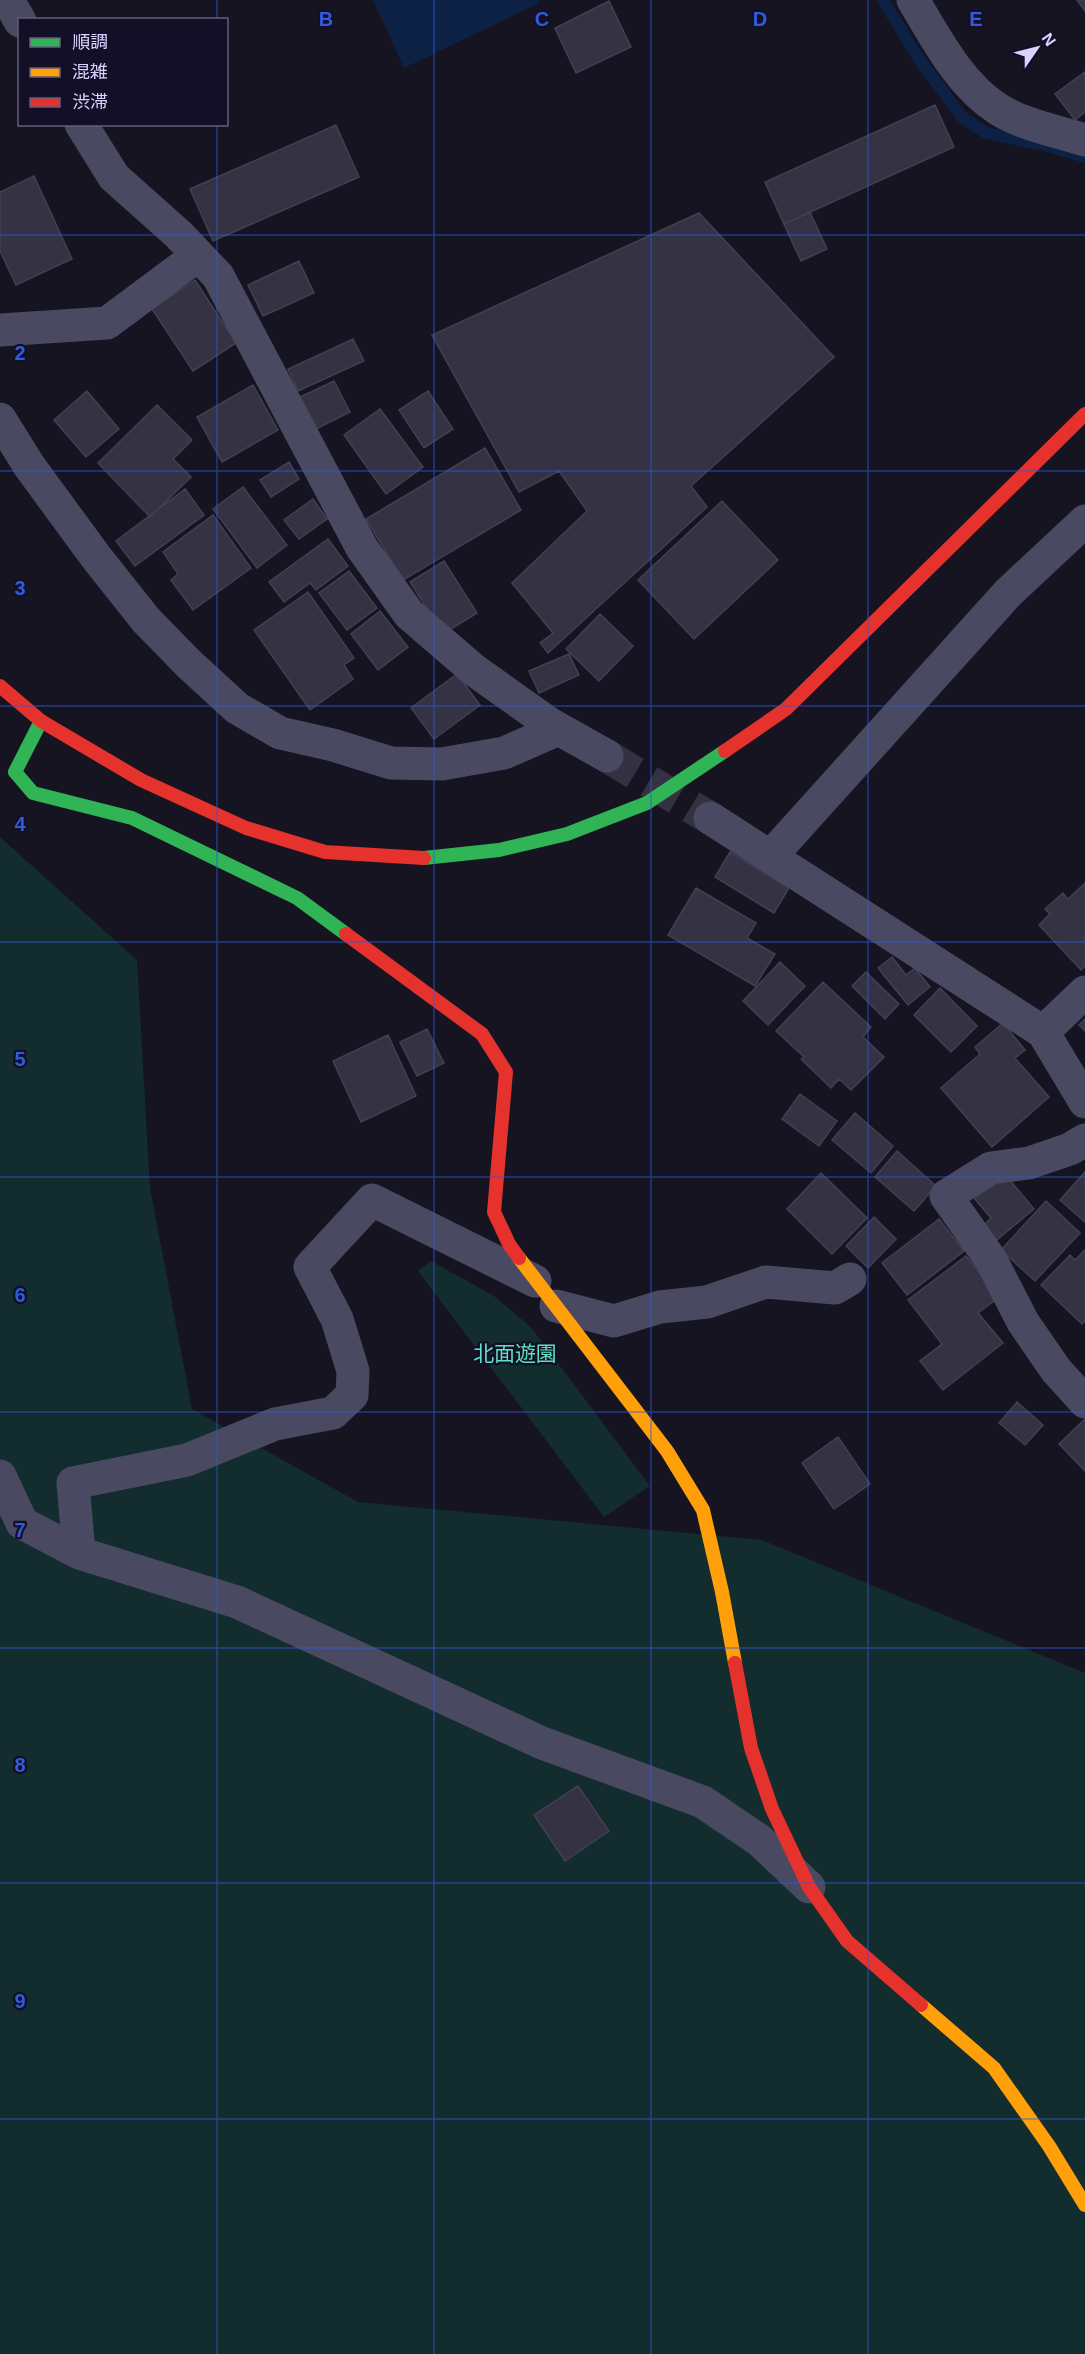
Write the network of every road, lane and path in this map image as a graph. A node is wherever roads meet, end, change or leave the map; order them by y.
1 (8, 0) edge
2 (913, 0) edge
3 (18, 18) edge
4 (82, 126) edge
5 (1085, 140) edge
6 (197, 256) junction
7 (0, 330) edge
8 (1085, 414) edge
9 (0, 419) edge
10 (1085, 521) edge
11 (0, 686) edge
12 (41, 721) junction
13 (559, 729) junction
14 (607, 756) tunnel mouth
15 (710, 818) tunnel mouth
16 (771, 856) junction
17 (1085, 992) edge
18 (1042, 1032) junction
19 (1085, 1102) edge
20 (1085, 1140) edge
21 (850, 1279) dead end
22 (535, 1281) junction
23 (556, 1306) junction
24 (1085, 1402) edge
25 (0, 1476) edge
26 (79, 1553) junction
27 (809, 1887) junction
28 (1085, 2205) edge

1 - 3 street
2 - 5 street
4 - 6 street
6 - 7 street
6 - 13 street
8 - 12 street
9 - 13 street
10 - 16 street
11 - 12 street
12 - 22 street
13 - 14 street
15 - 16 street
16 - 18 street
17 - 18 street
18 - 19 street
20 - 24 street
21 - 23 street
22 - 23 street
22 - 26 street
23 - 27 street
25 - 26 street
26 - 27 street
27 - 28 street

